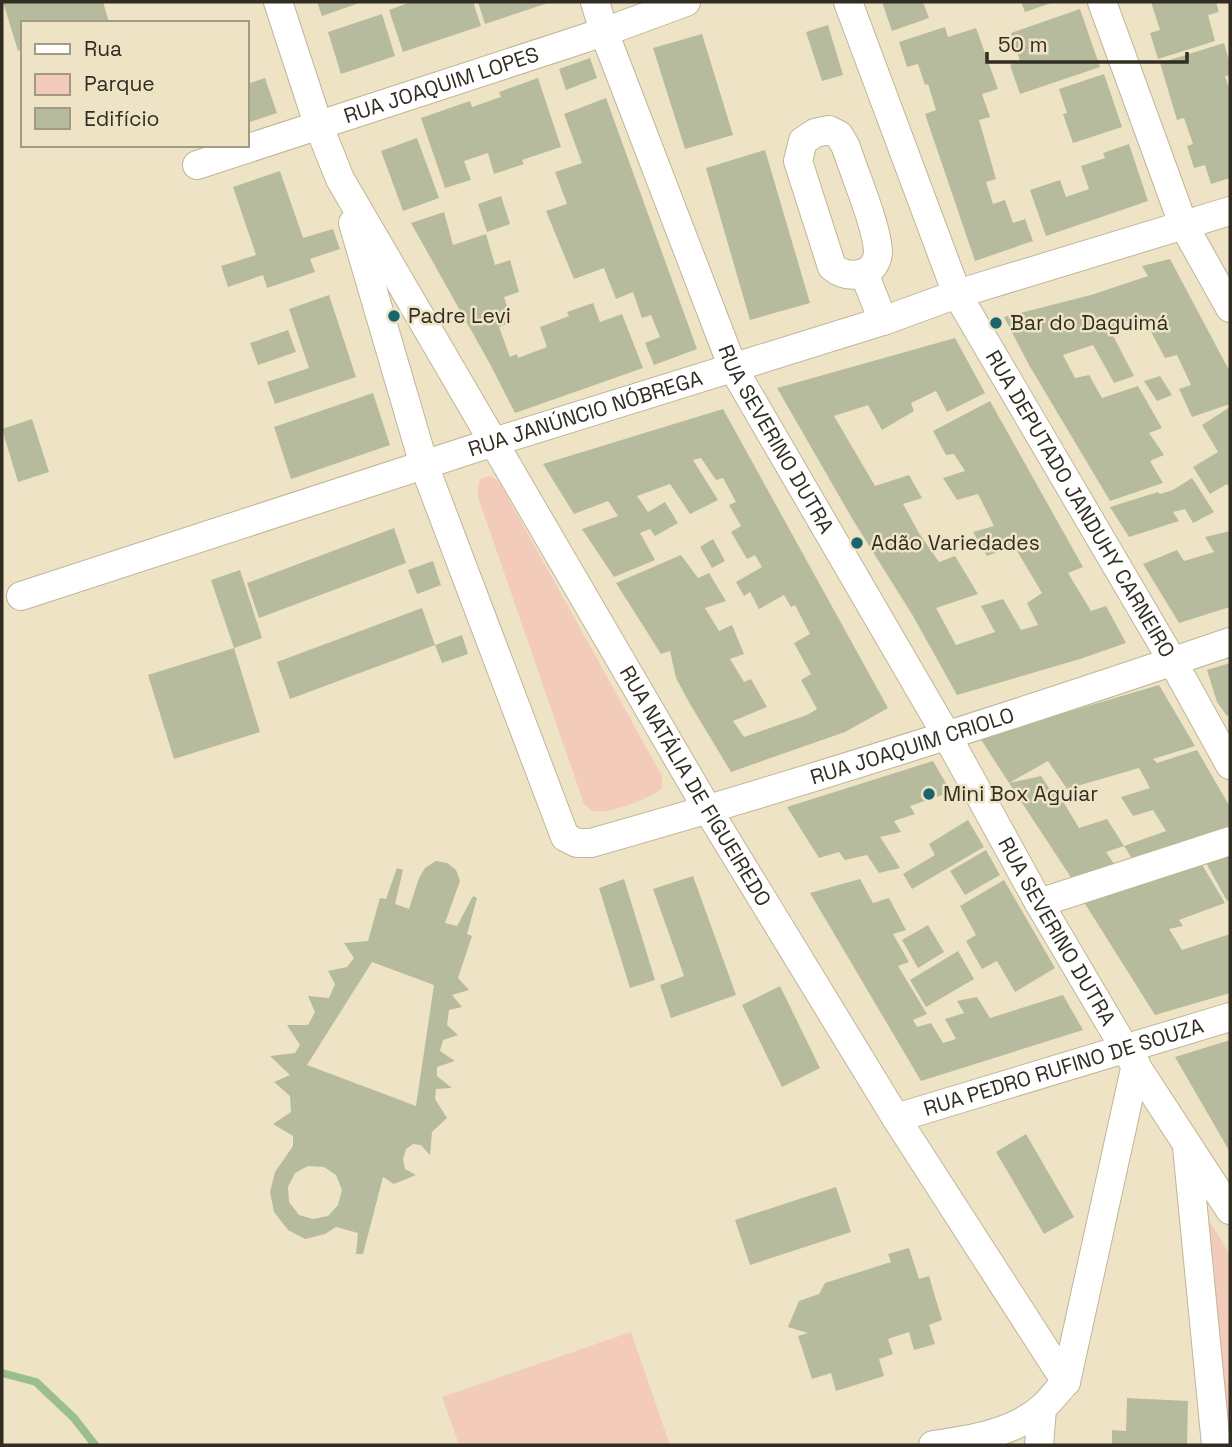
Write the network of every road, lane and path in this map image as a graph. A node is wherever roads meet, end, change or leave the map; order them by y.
1 (278, 2) edge
2 (595, 2) edge
3 (686, 2) edge
4 (848, 2) edge
5 (1102, 2) edge
6 (604, 32) junction
7 (318, 124) junction
8 (197, 165) dead end
9 (340, 179) junction
10 (1230, 211) edge
11 (1183, 224) junction
12 (864, 273) junction
13 (957, 294) junction
14 (1230, 308) edge
15 (883, 321) junction
16 (733, 368) junction
17 (494, 442) junction
18 (424, 465) junction
19 (22, 596) dead end
20 (1230, 642) edge
21 (1173, 662) junction
22 (947, 736) junction
23 (1230, 765) edge
24 (708, 810) junction
25 (1230, 841) edge
26 (591, 843) joint
27 (1039, 903) junction
28 (1230, 1017) edge
29 (1130, 1056) junction
30 (896, 1118) junction
31 (1186, 1140) junction
32 (1230, 1210) edge
33 (1066, 1382) junction
34 (1042, 1409) junction
35 (933, 1445) edge
36 (1039, 1445) edge
37 (1216, 1445) edge

1 - 7 street, RUA NATÁLIA DE FIGUEIREDO
2 - 6 street, RUA SEVERINO DUTRA
3 - 6 street, RUA JOAQUIM LOPES
4 - 13 street, RUA DEPUTADO JANDUHY CARNEIRO
5 - 11 street
6 - 7 street, RUA JOAQUIM LOPES
6 - 16 street, RUA SEVERINO DUTRA
7 - 8 street, RUA JOAQUIM LOPES
7 - 9 street, RUA NATÁLIA DE FIGUEIREDO
9 - 17 street, RUA NATÁLIA DE FIGUEIREDO
9 - 18 street, RUA NATÁLIA DE FIGUEIREDO
10 - 11 street, RUA JANÚNCIO NÓBREGA
11 - 13 street, RUA JANÚNCIO NÓBREGA
11 - 14 street
12 - 12 street
12 - 15 street
13 - 15 street, RUA JANÚNCIO NÓBREGA
13 - 21 street, RUA DEPUTADO JANDUHY CARNEIRO
15 - 16 street, RUA JANÚNCIO NÓBREGA
16 - 17 street, RUA JANÚNCIO NÓBREGA
16 - 22 street, RUA SEVERINO DUTRA
17 - 18 street, RUA JANÚNCIO NÓBREGA
17 - 24 street, RUA NATÁLIA DE FIGUEIREDO
18 - 19 street, RUA JANÚNCIO NÓBREGA
18 - 26 street, RUA NATÁLIA DE FIGUEIREDO
20 - 21 street, RUA JOAQUIM CRIOLO
21 - 22 street, RUA JOAQUIM CRIOLO
21 - 23 street, RUA DEPUTADO JANDUHY CARNEIRO
22 - 24 street, RUA JOAQUIM CRIOLO
22 - 27 street, RUA SEVERINO DUTRA
24 - 26 street, RUA JOAQUIM CRIOLO
24 - 30 street, RUA NATÁLIA DE FIGUEIREDO
25 - 27 street
27 - 29 street, RUA SEVERINO DUTRA
28 - 29 street, RUA PEDRO RUFINO DE SOUZA
29 - 30 street, RUA PEDRO RUFINO DE SOUZA
29 - 31 street, RUA SEVERINO DUTRA
29 - 33 street
30 - 33 street, RUA NATÁLIA DE FIGUEIREDO
31 - 32 street, RUA SEVERINO DUTRA
31 - 37 street
33 - 34 street
34 - 35 street
34 - 36 street

